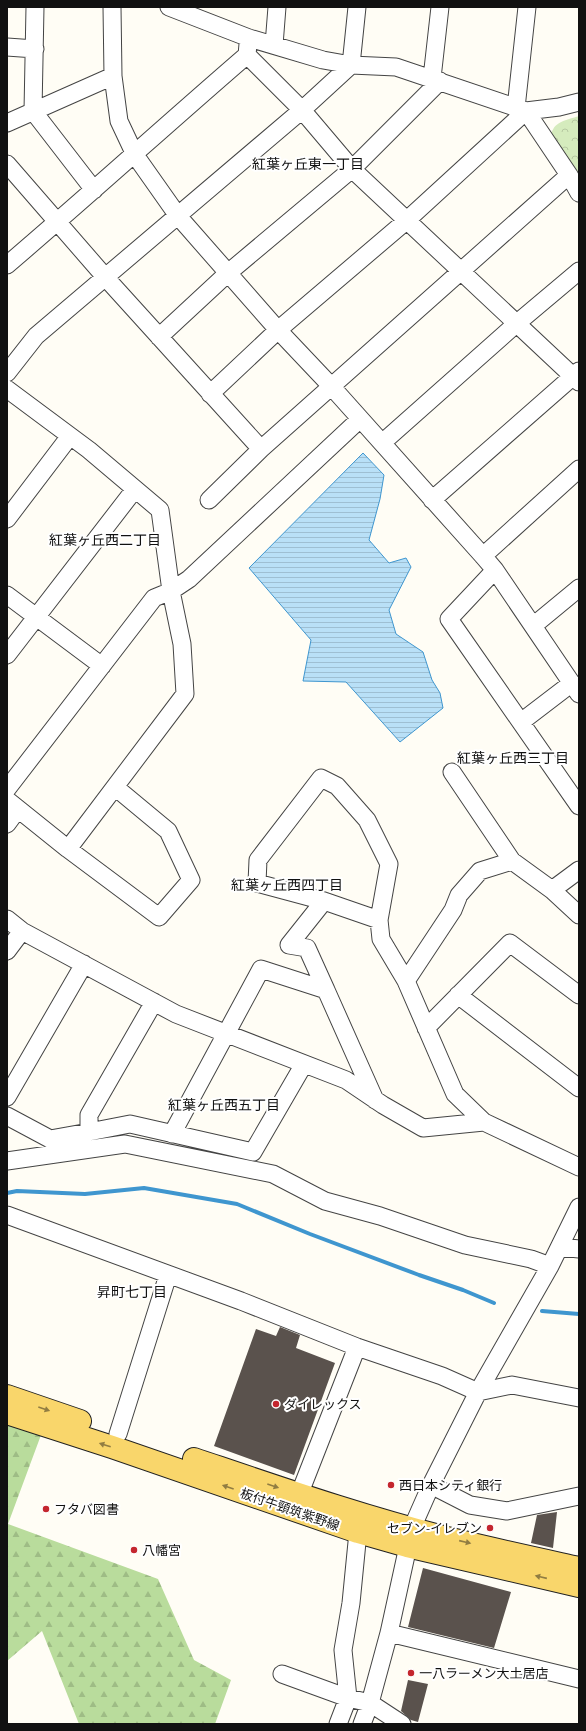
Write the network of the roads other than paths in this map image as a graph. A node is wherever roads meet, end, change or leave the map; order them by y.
1 (35, 7) edge
2 (112, 7) edge
3 (169, 7) edge
4 (278, 7) edge
5 (358, 7) edge
6 (440, 7) edge
7 (527, 7) edge
8 (195, 12) edge
9 (274, 45) junction
10 (248, 46) junction
11 (7, 48) edge
12 (35, 49) junction
13 (351, 65) junction
14 (113, 76) junction
15 (436, 80) junction
16 (579, 102) edge
17 (302, 110) junction
18 (521, 110) junction
19 (33, 111) junction
20 (7, 123) edge
21 (135, 155) junction
22 (352, 169) junction
23 (9, 172) edge
24 (569, 175) junction
25 (94, 190) junction
26 (579, 193) edge
27 (178, 216) junction
28 (406, 221) junction
29 (58, 222) junction
30 (7, 265) edge
31 (579, 270) edge
32 (460, 272) junction
33 (228, 273) junction
34 (106, 278) junction
35 (516, 324) junction
36 (278, 330) junction
37 (159, 337) junction
38 (7, 373) edge
39 (577, 376) edge
40 (331, 386) junction
41 (7, 389) edge
42 (210, 394) junction
43 (360, 419) junction
44 (70, 436) junction
45 (382, 443) junction
46 (261, 449) junction
47 (579, 469) edge
48 (135, 489) junction
49 (209, 500) dead end
50 (432, 500) junction
51 (7, 519) edge
52 (483, 556) junction
53 (495, 570) junction
54 (578, 590) edge
55 (171, 591) junction
56 (7, 595) edge
57 (36, 618) junction
58 (533, 626) junction
59 (7, 655) edge
60 (102, 666) junction
61 (576, 689) edge
62 (521, 722) junction
63 (452, 772) dead end
64 (115, 787) junction
65 (7, 789) edge
66 (12, 805) edge
67 (579, 806) edge
68 (7, 824) edge
69 (68, 849) junction
70 (512, 861) junction
71 (579, 870) edge
72 (552, 890) junction
73 (324, 901) junction
74 (579, 915) edge
75 (7, 919) edge
76 (379, 920) junction
77 (22, 931) junction
78 (7, 951) edge
79 (84, 964) junction
80 (406, 981) junction
81 (326, 990) junction
82 (458, 995) junction
83 (579, 995) edge
84 (154, 1002) junction
85 (426, 1028) junction
86 (227, 1034) junction
87 (304, 1064) junction
88 (579, 1088) edge
89 (7, 1097) edge
90 (376, 1100) junction
91 (7, 1116) edge
92 (484, 1122) junction
93 (89, 1132) junction
94 (172, 1134) junction
95 (7, 1160) edge
96 (579, 1167) edge
97 (579, 1207) edge
98 (7, 1215) edge
99 (560, 1247) junction
100 (579, 1249) edge
101 (550, 1266) junction
102 (168, 1275) junction
103 (357, 1346) junction
104 (478, 1392) junction
105 (7, 1396) edge
106 (579, 1398) edge
107 (7, 1413) edge
108 (118, 1434) junction
109 (430, 1485) junction
110 (299, 1495) junction
111 (579, 1496) edge
112 (358, 1532) junction
113 (409, 1537) junction
114 (579, 1568) edge
115 (579, 1586) edge
116 (390, 1633) junction
117 (282, 1674) dead end
118 (579, 1679) edge
119 (348, 1698) junction
120 (370, 1703) junction
121 (338, 1724) edge
122 (362, 1724) edge
123 (402, 1724) edge

1 - 12 street
2 - 14 street
3 - 8 street
4 - 9 street
5 - 13 street
6 - 15 street
7 - 18 street
8 - 10 street
9 - 10 street
9 - 13 street
10 - 17 street
10 - 21 street
11 - 12 street
12 - 19 street
13 - 15 street
13 - 17 street
14 - 19 street
14 - 21 street
15 - 18 street
15 - 22 street
16 - 18 street
17 - 22 street
17 - 27 street
18 - 24 street
18 - 28 street
19 - 20 street
19 - 25 street
21 - 25 street
21 - 27 street
22 - 28 street
22 - 33 street
23 - 29 street
24 - 26 street
24 - 32 street
25 - 29 street
27 - 33 street
27 - 34 street
28 - 32 street
28 - 36 street
29 - 30 street
29 - 34 street
31 - 35 street
32 - 35 street
32 - 40 street
33 - 36 street
33 - 37 street
34 - 37 street
34 - 38 street
35 - 39 street
35 - 45 street
36 - 40 street
36 - 42 street
37 - 42 street
39 - 50 street
40 - 43 street
40 - 46 street
41 - 44 street
42 - 46 street
43 - 45 street
43 - 55 street
44 - 48 street
44 - 51 street
45 - 50 street
46 - 49 street
47 - 52 street
48 - 55 street
48 - 57 street
50 - 52 street
52 - 53 street
53 - 58 street
53 - 62 street
54 - 58 street
55 - 60 street
55 - 64 street
56 - 57 street
57 - 59 street
57 - 60 street
58 - 61 street
60 - 65 street
61 - 62 street
62 - 67 street
63 - 70 street
64 - 69 street
64 - 69 street
66 - 68 street
66 - 69 street
70 - 72 street
70 - 80 street
71 - 72 street
72 - 74 street
73 - 76 street
73 - 76 street
73 - 81 street
75 - 77 street
76 - 80 street
77 - 78 street
77 - 79 street
79 - 84 street
79 - 89 street
80 - 85 street
81 - 86 street
81 - 90 street
82 - 83 street
82 - 85 street
82 - 88 street
84 - 86 street
84 - 93 street
85 - 92 street
86 - 87 street
86 - 94 street
87 - 90 street
87 - 94 street
90 - 92 street
91 - 93 street
92 - 96 street
93 - 94 street
95 - 101 street
97 - 99 street
98 - 102 street
99 - 100 street
99 - 101 street
101 - 104 street
102 - 103 street
102 - 108 street
103 - 104 street
103 - 110 street
104 - 106 street
104 - 109 street
105 -> 108 main road, 板付牛頸筑紫野線
112 -> 107 main road, 板付牛頸筑紫野線
108 -> 110 main road, 板付牛頸筑紫野線
109 - 111 street
109 - 113 street
110 - 113 main road, 板付牛頸筑紫野線
112 - 113 main road, 板付牛頸筑紫野線
112 - 119 street
113 -> 114 main road, 板付牛頸筑紫野線
115 -> 113 main road, 板付牛頸筑紫野線
113 - 116 street
116 - 118 street
116 - 120 street
117 - 119 street
119 - 120 street
119 - 121 street
120 - 122 street
120 - 123 street

